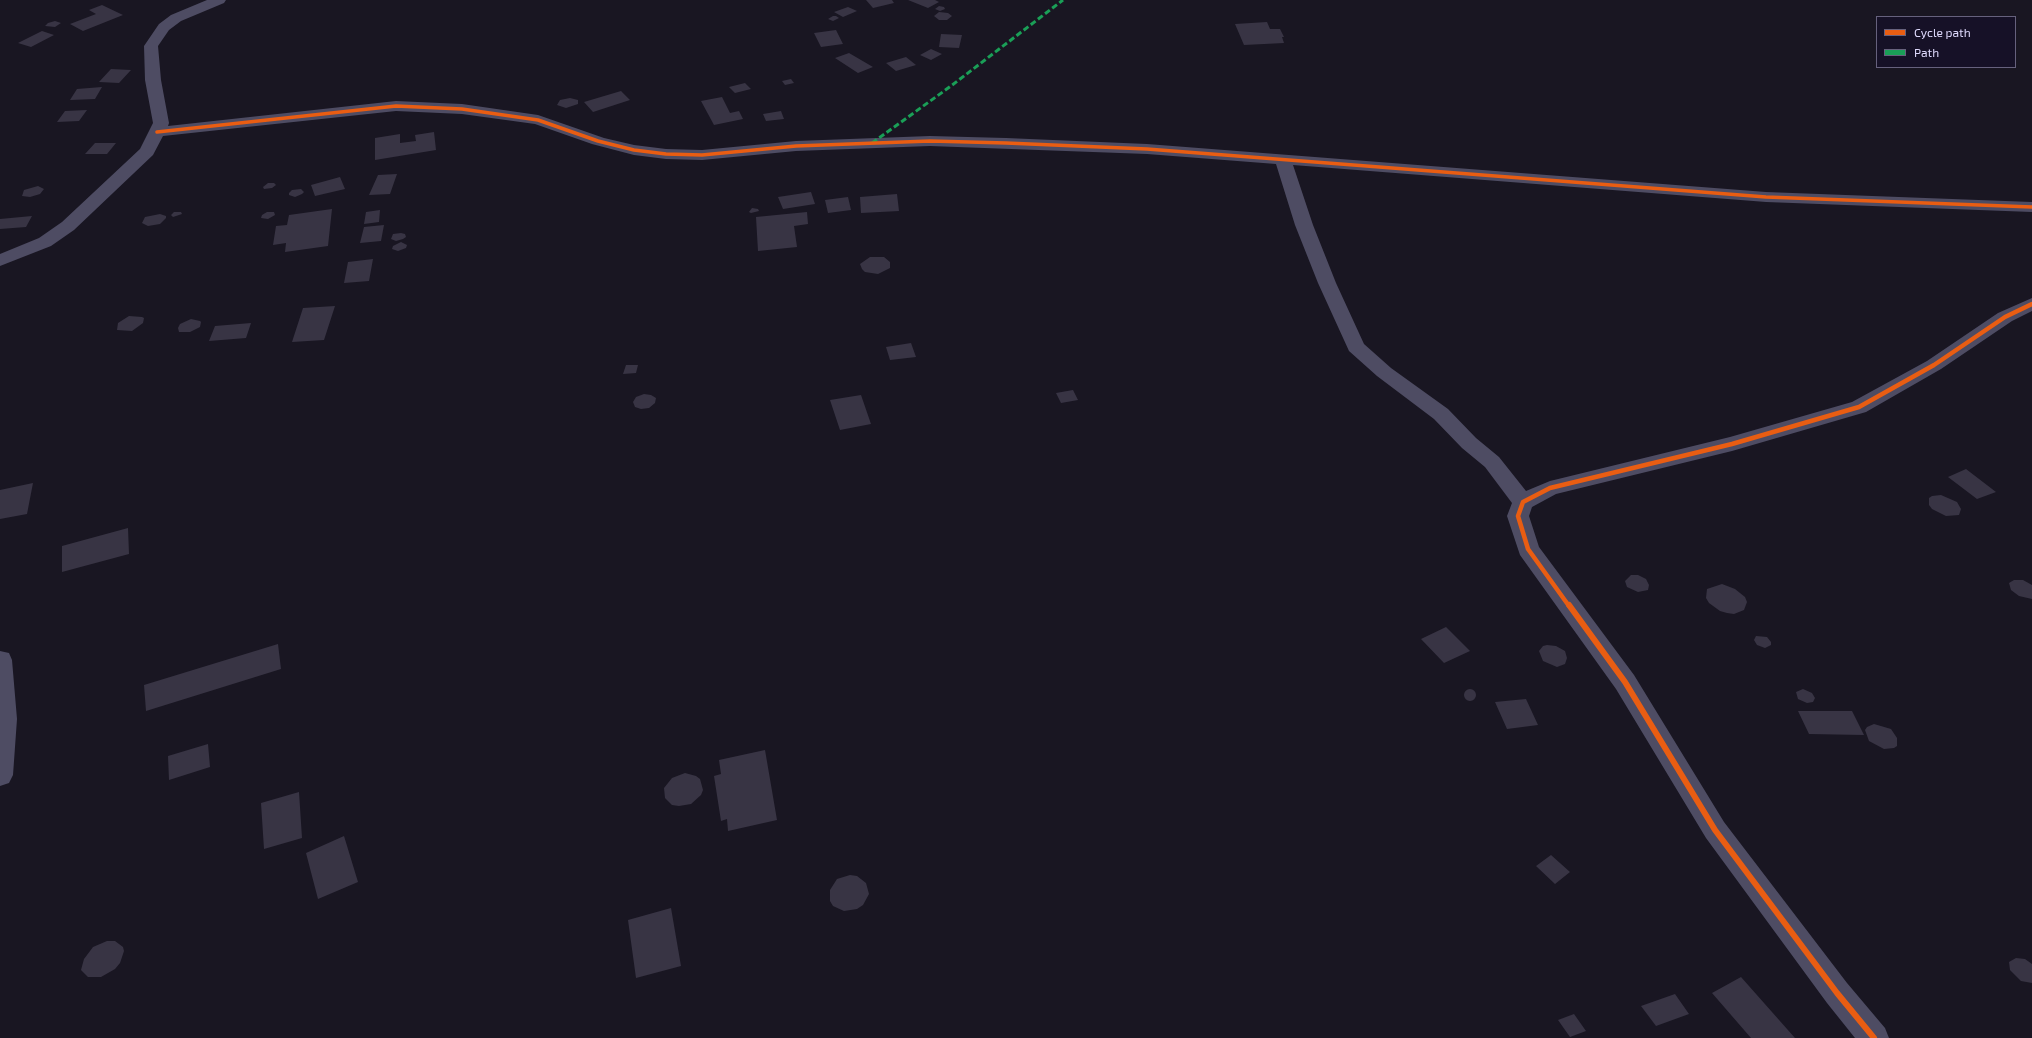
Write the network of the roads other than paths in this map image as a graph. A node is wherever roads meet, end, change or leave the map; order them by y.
1 (219, 0) edge
2 (156, 132) junction
3 (1283, 160) junction
4 (2032, 207) edge
5 (0, 261) edge
6 (2032, 304) edge
7 (1523, 502) junction
8 (0, 660) edge
9 (0, 775) edge
10 (1874, 1038) edge

1 - 2 street
2 - 3 street
2 - 5 street
3 - 4 street
3 - 7 street
6 - 7 street
7 - 10 street
8 - 9 street

